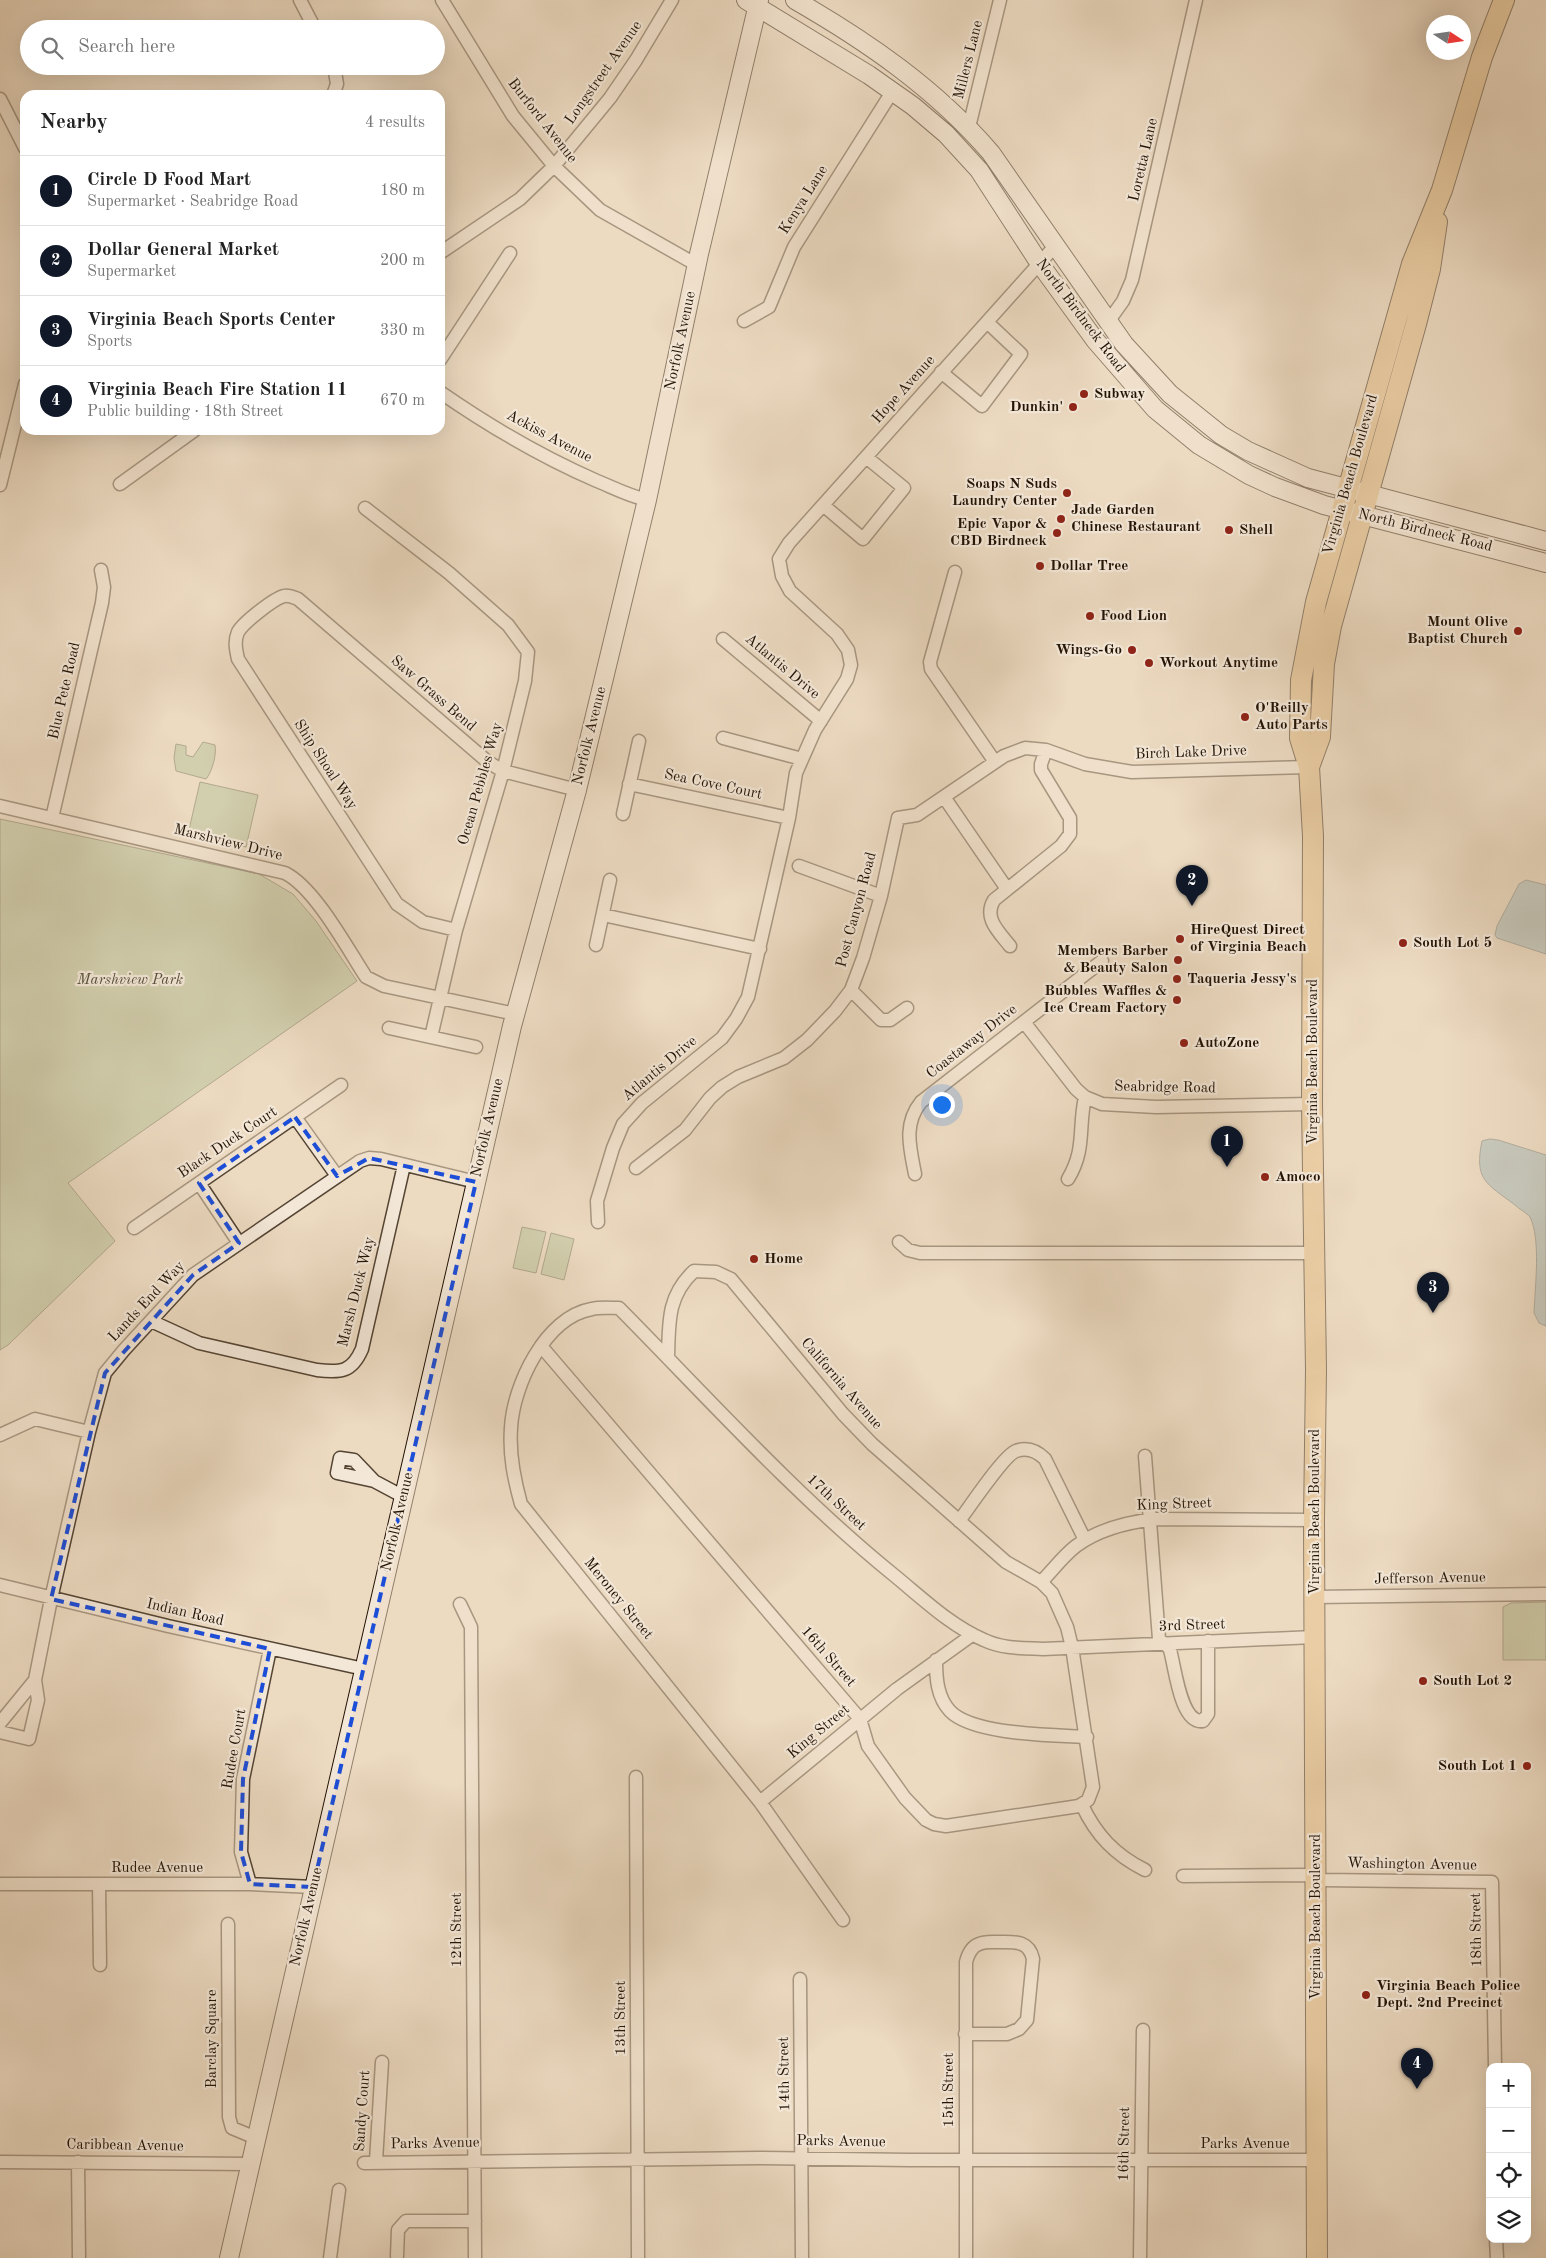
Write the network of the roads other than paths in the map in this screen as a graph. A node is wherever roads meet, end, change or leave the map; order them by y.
1 (300, 0) edge
2 (442, 0) edge
3 (672, 0) edge
4 (795, 0) edge
5 (1000, 0) edge
6 (1196, 0) edge
7 (1504, 0) edge
8 (754, 2) edge
9 (310, 20) edge
10 (334, 75) edge
11 (335, 90) edge
12 (892, 92) junction
13 (0, 100) edge
14 (969, 127) junction
15 (20, 138) edge
16 (554, 166) junction
17 (1442, 190) junction
18 (1055, 246) junction
19 (445, 250) edge
20 (510, 253) dead end
21 (1040, 264) junction
22 (697, 265) junction
23 (744, 321) dead end
24 (987, 322) junction
25 (1108, 322) junction
26 (445, 352) edge
27 (941, 372) junction
28 (1170, 394) junction
29 (445, 396) edge
30 (20, 404) edge
31 (1155, 409) junction
32 (188, 435) edge
33 (866, 457) junction
34 (1, 479) edge
35 (120, 484) dead end
36 (1347, 489) junction
37 (1367, 495) junction
38 (647, 500) junction
39 (822, 505) junction
40 (365, 508) dead end
41 (1341, 510) junction
42 (1362, 515) junction
43 (1546, 541) edge
44 (1546, 563) edge
45 (101, 570) dead end
46 (955, 572) dead end
47 (282, 596) joint
48 (723, 639) dead end
49 (852, 665) joint
50 (821, 720) junction
51 (723, 738) dead end
52 (639, 741) dead end
53 (1046, 750) junction
54 (802, 758) junction
55 (995, 762) junction
56 (1309, 767) junction
57 (503, 772) junction
58 (630, 784) junction
59 (577, 790) junction
60 (944, 797) junction
61 (0, 806) edge
62 (623, 814) dead end
63 (52, 818) junction
64 (789, 818) junction
65 (799, 866) dead end
66 (610, 880) dead end
67 (1007, 889) junction
68 (881, 896) junction
69 (603, 915) junction
70 (456, 930) junction
71 (596, 945) dead end
72 (1010, 946) dead end
73 (760, 949) junction
74 (1102, 961) dead end
75 (851, 990) junction
76 (440, 997) junction
77 (907, 1008) dead end
78 (515, 1014) junction
79 (1024, 1022) junction
80 (389, 1028) dead end
81 (431, 1037) junction
82 (476, 1047) dead end
83 (341, 1086) dead end
84 (1085, 1097) junction
85 (1312, 1104) junction
86 (295, 1117) junction
87 (404, 1165) junction
88 (636, 1168) dead end
89 (915, 1174) dead end
90 (337, 1176) junction
91 (1068, 1179) dead end
92 (476, 1182) junction
93 (199, 1183) junction
94 (598, 1222) dead end
95 (134, 1228) dead end
96 (899, 1242) dead end
97 (239, 1243) junction
98 (1314, 1253) junction
99 (618, 1308) joint
100 (151, 1321) junction
101 (541, 1346) junction
102 (668, 1358) junction
103 (89, 1432) junction
104 (0, 1436) edge
105 (1145, 1456) dead end
106 (374, 1481) dead end
107 (404, 1497) junction
108 (1150, 1520) junction
109 (1314, 1520) junction
110 (959, 1521) junction
111 (1085, 1540) junction
112 (1041, 1582) junction
113 (0, 1585) edge
114 (1546, 1594) edge
115 (1314, 1597) junction
116 (51, 1599) junction
117 (460, 1604) dead end
118 (972, 1635) junction
119 (1314, 1638) junction
120 (1208, 1641) junction
121 (1162, 1643) junction
122 (1072, 1647) junction
123 (270, 1649) junction
124 (936, 1660) junction
125 (364, 1669) junction
126 (35, 1680) junction
127 (860, 1720) junction
128 (0, 1723) edge
129 (0, 1732) edge
130 (1087, 1737) junction
131 (636, 1777) dead end
132 (760, 1802) junction
133 (1082, 1805) junction
134 (1145, 1870) dead end
135 (1183, 1876) dead end
136 (1315, 1877) junction
137 (1492, 1882) joint
138 (0, 1884) edge
139 (99, 1884) junction
140 (250, 1884) junction
141 (313, 1887) junction
142 (843, 1920) dead end
143 (228, 1924) dead end
144 (100, 1965) dead end
145 (800, 1979) dead end
146 (1143, 2030) dead end
147 (965, 2034) junction
148 (382, 2062) dead end
149 (1495, 2063) edge
150 (256, 2138) junction
151 (802, 2158) junction
152 (638, 2159) junction
153 (475, 2160) junction
154 (965, 2160) junction
155 (1140, 2160) junction
156 (1317, 2160) junction
157 (0, 2162) edge
158 (78, 2162) junction
159 (370, 2162) joint
160 (250, 2164) junction
161 (339, 2190) dead end
162 (475, 2221) junction
163 (1496, 2243) edge
164 (397, 2256) dead end
165 (79, 2258) edge
166 (229, 2258) edge
167 (330, 2258) edge
168 (475, 2258) edge
169 (638, 2258) edge
170 (802, 2258) edge
171 (966, 2258) edge
172 (1140, 2258) edge
173 (1317, 2258) edge
174 (1497, 2258) edge

1 - 9 street
2 - 16 street, Burford Avenue
3 - 16 street, Longstreet Avenue
4 - 14 main road, North Birdneck Road
5 - 14 street, Millers Lane
6 - 25 street, Loretta Lane
7 - 17 main road, Virginia Beach Boulevard
8 - 12 main road, North Birdneck Road
8 - 22 main road, Norfolk Avenue
10 - 11 street
12 - 21 main road, North Birdneck Road
12 - 23 street, Kenya Lane
13 - 15 street
14 - 18 main road, North Birdneck Road
16 - 19 street, Longstreet Avenue
16 - 22 street, Burford Avenue
17 - 36 main road, Virginia Beach Boulevard
17 - 37 main road, Virginia Beach Boulevard
18 - 21 street, Hope Avenue
18 - 25 main road, North Birdneck Road
20 - 26 street
21 - 24 street, Hope Avenue
21 - 31 main road, North Birdneck Road
22 - 38 main road, Norfolk Avenue
24 - 27 street, Hope Avenue
24 - 27 street
25 - 28 main road, North Birdneck Road
27 - 33 street, Hope Avenue
28 - 31 street
28 - 36 main road, North Birdneck Road
29 - 38 street, Ackiss Avenue
30 - 34 street
31 - 41 main road, North Birdneck Road
32 - 35 street
33 - 39 street, Hope Avenue
33 - 39 street
36 - 37 main road, North Birdneck Road
36 - 41 main road, Virginia Beach Boulevard
37 - 42 main road, Virginia Beach Boulevard
37 - 43 main road, North Birdneck Road
38 - 59 main road, Norfolk Avenue
39 - 49 street, Hope Avenue
40 - 57 street, Ocean Pebbles Way
41 - 42 main road, North Birdneck Road
41 - 56 main road, Virginia Beach Boulevard
42 - 44 main road, North Birdneck Road
42 - 56 main road, Virginia Beach Boulevard
45 - 63 street, Blue Pete Road
46 - 55 street
47 - 57 street, Saw Grass Bend
47 - 70 street, Ship Shoal Way
48 - 50 street, Atlantis Drive
49 - 50 street, Atlantis Drive
50 - 54 street, Atlantis Drive
51 - 54 street
52 - 58 street
53 - 55 street, Birch Lake Drive
53 - 56 street, Birch Lake Drive
53 - 67 street
54 - 64 street, Atlantis Drive
55 - 60 street, Birch Lake Drive
56 - 85 main road, Virginia Beach Boulevard
57 - 59 street, Saw Grass Bend
57 - 70 street, Ocean Pebbles Way
58 - 62 street
58 - 64 street, Sea Cove Court
59 - 78 main road, Norfolk Avenue
60 - 67 street
60 - 68 street, Post Canyon Road
61 - 63 street, Marshview Drive
63 - 76 street, Marshview Drive
64 - 73 street, Atlantis Drive
65 - 68 street
66 - 69 street
67 - 72 street
68 - 75 street, Post Canyon Road
69 - 71 street
69 - 73 street
70 - 76 street, Ocean Pebbles Way
73 - 94 street, Atlantis Drive
74 - 79 street, Coastaway Drive
75 - 77 street
75 - 88 street, Post Canyon Road
76 - 78 street, Marshview Drive
76 - 81 street, Ocean Pebbles Way
78 - 92 main road, Norfolk Avenue
79 - 84 street, Seabridge Road
79 - 89 street, Coastaway Drive
80 - 81 street
81 - 82 street
83 - 86 street, Black Duck Court
84 - 85 street, Seabridge Road
84 - 91 street
85 - 98 main road, Virginia Beach Boulevard
86 - 90 street
86 - 93 street, Black Duck Court
87 - 90 street, Lands End Way
87 - 92 street, Lands End Way
87 - 100 street, Marsh Duck Way
90 - 97 street, Lands End Way
92 - 107 main road, Norfolk Avenue
93 - 95 street, Black Duck Court
93 - 97 street
96 - 98 street
97 - 100 street, Lands End Way
98 - 109 main road, Virginia Beach Boulevard
99 - 101 street, Meroney Street
99 - 102 street, 17th Street
100 - 103 street, Lands End Way
101 - 127 street, 16th Street
101 - 132 street, Meroney Street
102 - 110 street, California Avenue
102 - 118 street, 17th Street
103 - 104 street
103 - 116 street, Lands End Way
105 - 108 street
106 - 107 street
107 - 125 main road, Norfolk Avenue
108 - 109 street, King Street
108 - 111 street, King Street
108 - 121 street
109 - 115 main road, Virginia Beach Boulevard
110 - 111 street
110 - 112 street, California Avenue
111 - 112 street, King Street
112 - 122 street
113 - 116 street, Indian Road
114 - 115 street, Jefferson Avenue
115 - 119 main road, Virginia Beach Boulevard
116 - 123 street, Indian Road
116 - 126 street, Lands End Way
117 - 153 street, 12th Street
118 - 122 street, 17th Street
118 - 124 street, King Street
119 - 120 street, 3rd Street
119 - 136 main road, Virginia Beach Boulevard
120 - 121 street, 3rd Street
120 - 121 street
121 - 122 street, 3rd Street
122 - 130 street
123 - 125 street, Indian Road
123 - 140 street, Rudee Court
124 - 127 street, King Street
124 - 130 street
125 - 141 main road, Norfolk Avenue
126 - 128 street
126 - 129 street
127 - 132 street, King Street
127 - 133 street, 16th Street
130 - 133 street
131 - 152 street, 13th Street
132 - 142 street, Meroney Street
133 - 134 street
135 - 136 street, Washington Avenue
136 - 137 street, Washington Avenue
136 - 156 main road, Virginia Beach Boulevard
137 - 149 street, 18th Street
138 - 139 street, Rudee Avenue
139 - 140 street, Rudee Avenue
139 - 144 street
140 - 141 street, Rudee Avenue
141 - 150 main road, Norfolk Avenue
143 - 150 street, Barclay Square
145 - 151 street, 14th Street
146 - 155 street, 16th Street
147 - 147 street, 15th Street
147 - 154 street, 15th Street
148 - 159 street, Sandy Court
150 - 160 main road, Norfolk Avenue
151 - 152 street, Parks Avenue
151 - 154 street, Parks Avenue
151 - 170 street, 14th Street
152 - 153 street, Parks Avenue
152 - 169 street, 13th Street
153 - 159 street, Parks Avenue
153 - 162 street, 12th Street
154 - 155 street, Parks Avenue
154 - 171 street, 15th Street
155 - 156 street, Parks Avenue
155 - 172 street, 16th Street
156 - 173 main road, Virginia Beach Boulevard
157 - 158 street, Caribbean Avenue
158 - 160 street, Caribbean Avenue
158 - 165 street
160 - 166 main road, Norfolk Avenue
161 - 167 street
162 - 164 street
162 - 168 street, 12th Street
163 - 174 street

